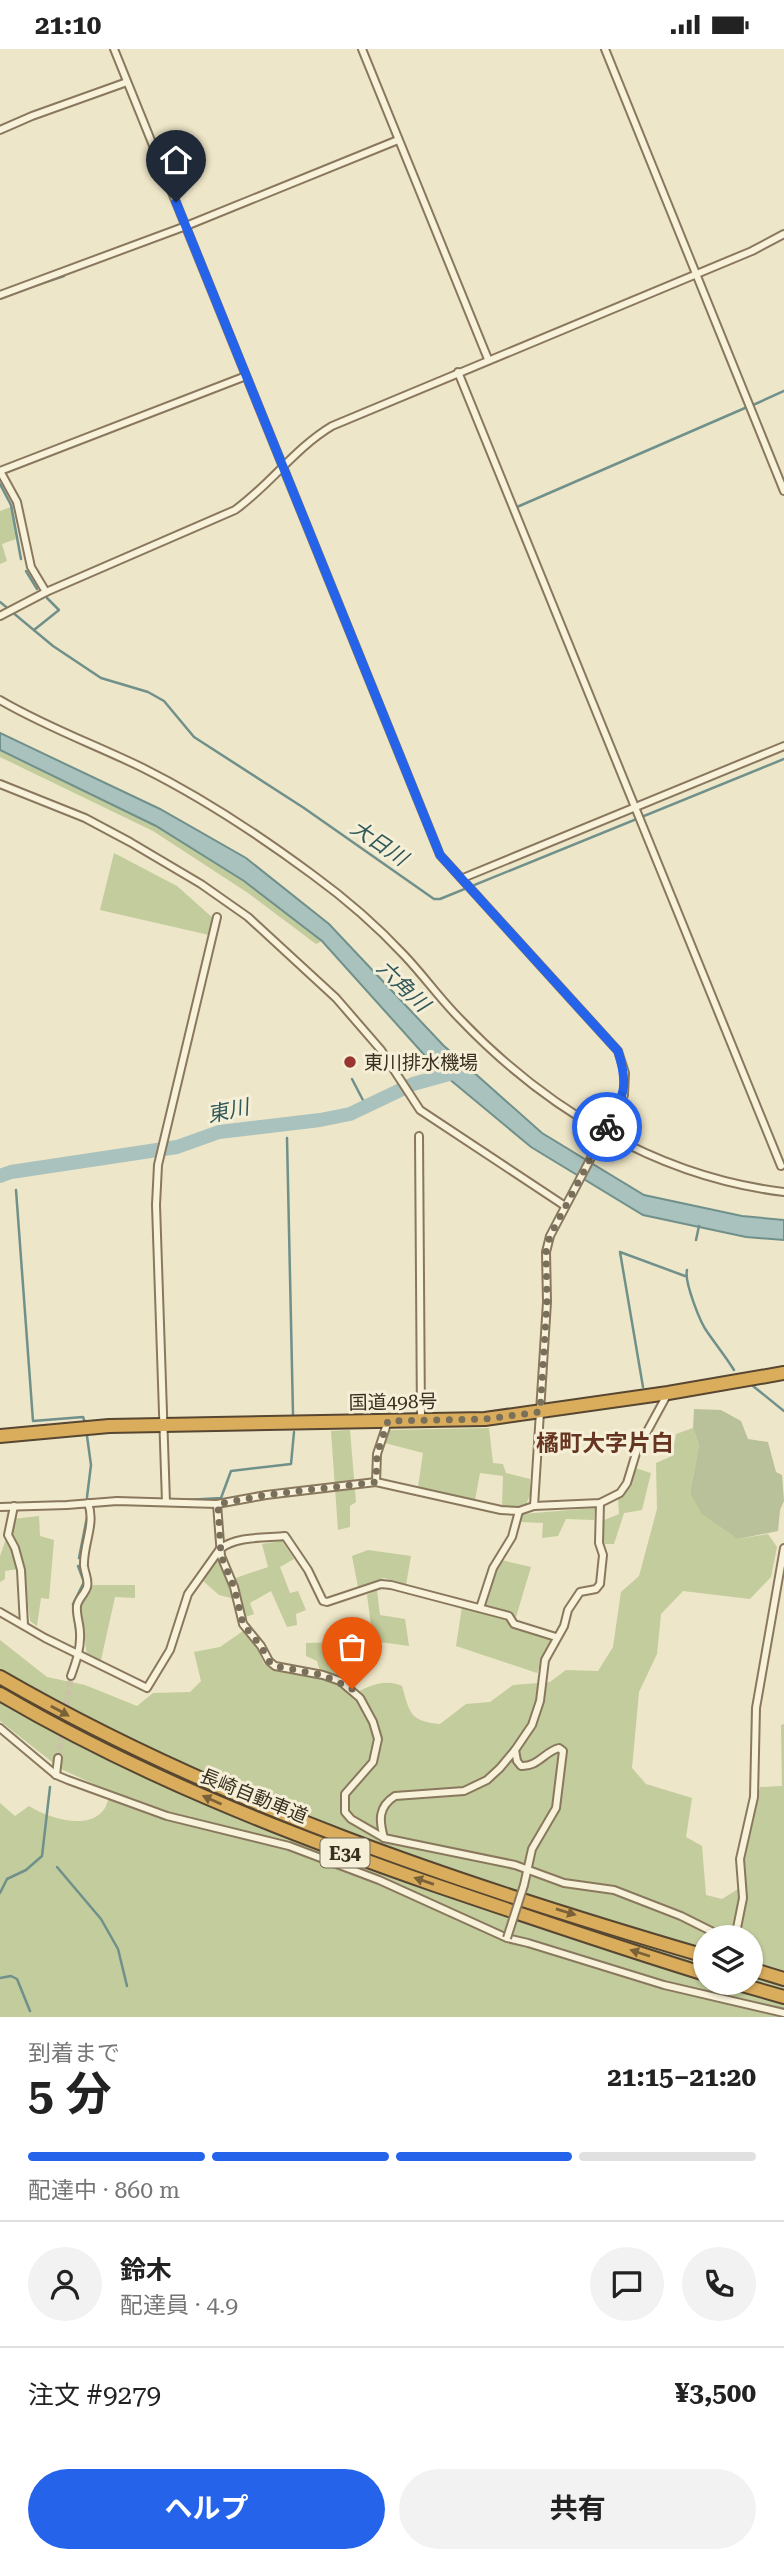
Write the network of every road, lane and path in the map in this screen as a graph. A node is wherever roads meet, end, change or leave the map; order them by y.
1 (114, 49) edge
2 (362, 49) edge
3 (606, 49) edge
4 (127, 82) junction
5 (0, 130) edge
6 (398, 140) junction
7 (186, 226) junction
8 (784, 234) edge
9 (696, 274) junction
10 (0, 295) edge
11 (488, 359) junction
12 (458, 372) junction
13 (246, 376) junction
14 (284, 467) junction
15 (0, 471) edge
16 (784, 491) edge
17 (46, 592) junction
18 (3, 614) edge
19 (0, 700) edge
20 (784, 746) edge
21 (0, 784) edge
22 (636, 808) junction
23 (463, 878) junction
24 (217, 917) dead end
25 (604, 1134) junction
26 (419, 1136) dead end
27 (781, 1166) dead end
28 (784, 1192) edge
29 (567, 1203) junction
30 (784, 1373) edge
31 (668, 1393) junction
32 (540, 1412) junction
33 (421, 1420) junction
34 (388, 1421) junction
35 (164, 1425) junction
36 (0, 1436) edge
37 (376, 1482) junction
38 (166, 1502) junction
39 (88, 1503) junction
40 (600, 1503) junction
41 (218, 1504) junction
42 (14, 1506) junction
43 (534, 1506) junction
44 (0, 1507) edge
45 (519, 1511) junction
46 (784, 1548) edge
47 (220, 1549) junction
48 (480, 1608) junction
49 (0, 1612) edge
50 (24, 1625) junction
51 (556, 1637) junction
52 (78, 1654) junction
53 (71, 1676) tunnel mouth
54 (0, 1677) edge
55 (0, 1694) edge
56 (0, 1728) edge
57 (515, 1750) junction
58 (58, 1758) tunnel mouth
59 (56, 1775) junction
60 (384, 1838) junction
61 (529, 1870) junction
62 (697, 1925) edge
63 (738, 1925) edge
64 (507, 1938) junction
65 (693, 1952) edge
66 (693, 1970) edge
67 (763, 1973) edge
68 (784, 1979) edge
69 (763, 1991) edge
70 (784, 1997) edge
71 (784, 2013) edge

1 - 4 street
2 - 6 street
3 - 9 street
4 - 5 street
4 - 7 street
6 - 7 street
6 - 11 street
7 - 10 street
7 - 13 street
8 - 9 street
9 - 11 street
9 - 16 street
11 - 12 street
12 - 14 street
12 - 22 street
13 - 14 street
13 - 15 street
14 - 17 street
14 - 23 street
15 - 17 street
17 - 18 street
19 - 25 street
20 - 22 street
21 - 29 street
22 - 23 street
22 - 27 street
23 - 25 street
24 - 35 street
25 - 28 street
25 - 29 street
26 - 33 street
29 - 32 street
30 - 31 highway, 国道498号
31 - 32 highway, 国道498号
31 - 40 street
32 - 33 highway, 国道498号
32 - 43 street
33 - 34 highway, 国道498号
34 - 35 highway, 国道498号
34 - 37 street
35 - 36 highway, 国道498号
35 - 38 street
37 - 41 street
37 - 45 street
38 - 39 street
38 - 41 street
39 - 42 street
39 - 52 street
40 - 43 street
40 - 51 street
41 - 47 street
42 - 44 street
42 - 50 street
43 - 45 street
45 - 48 street
46 - 63 street
47 - 48 street
47 - 52 street
47 - 60 street
48 - 51 street
49 - 50 street
50 - 52 street
51 - 57 street
52 - 53 street
54 -> 65 highway, 長崎自動車道 / E34
66 -> 55 highway, 長崎自動車道 / E34
56 - 59 street
57 - 60 street
57 - 61 street
58 - 59 street
59 - 64 street
60 - 61 street
61 - 62 street
61 - 64 street, bridge
64 - 71 street
67 - 68 highway
69 - 70 highway

